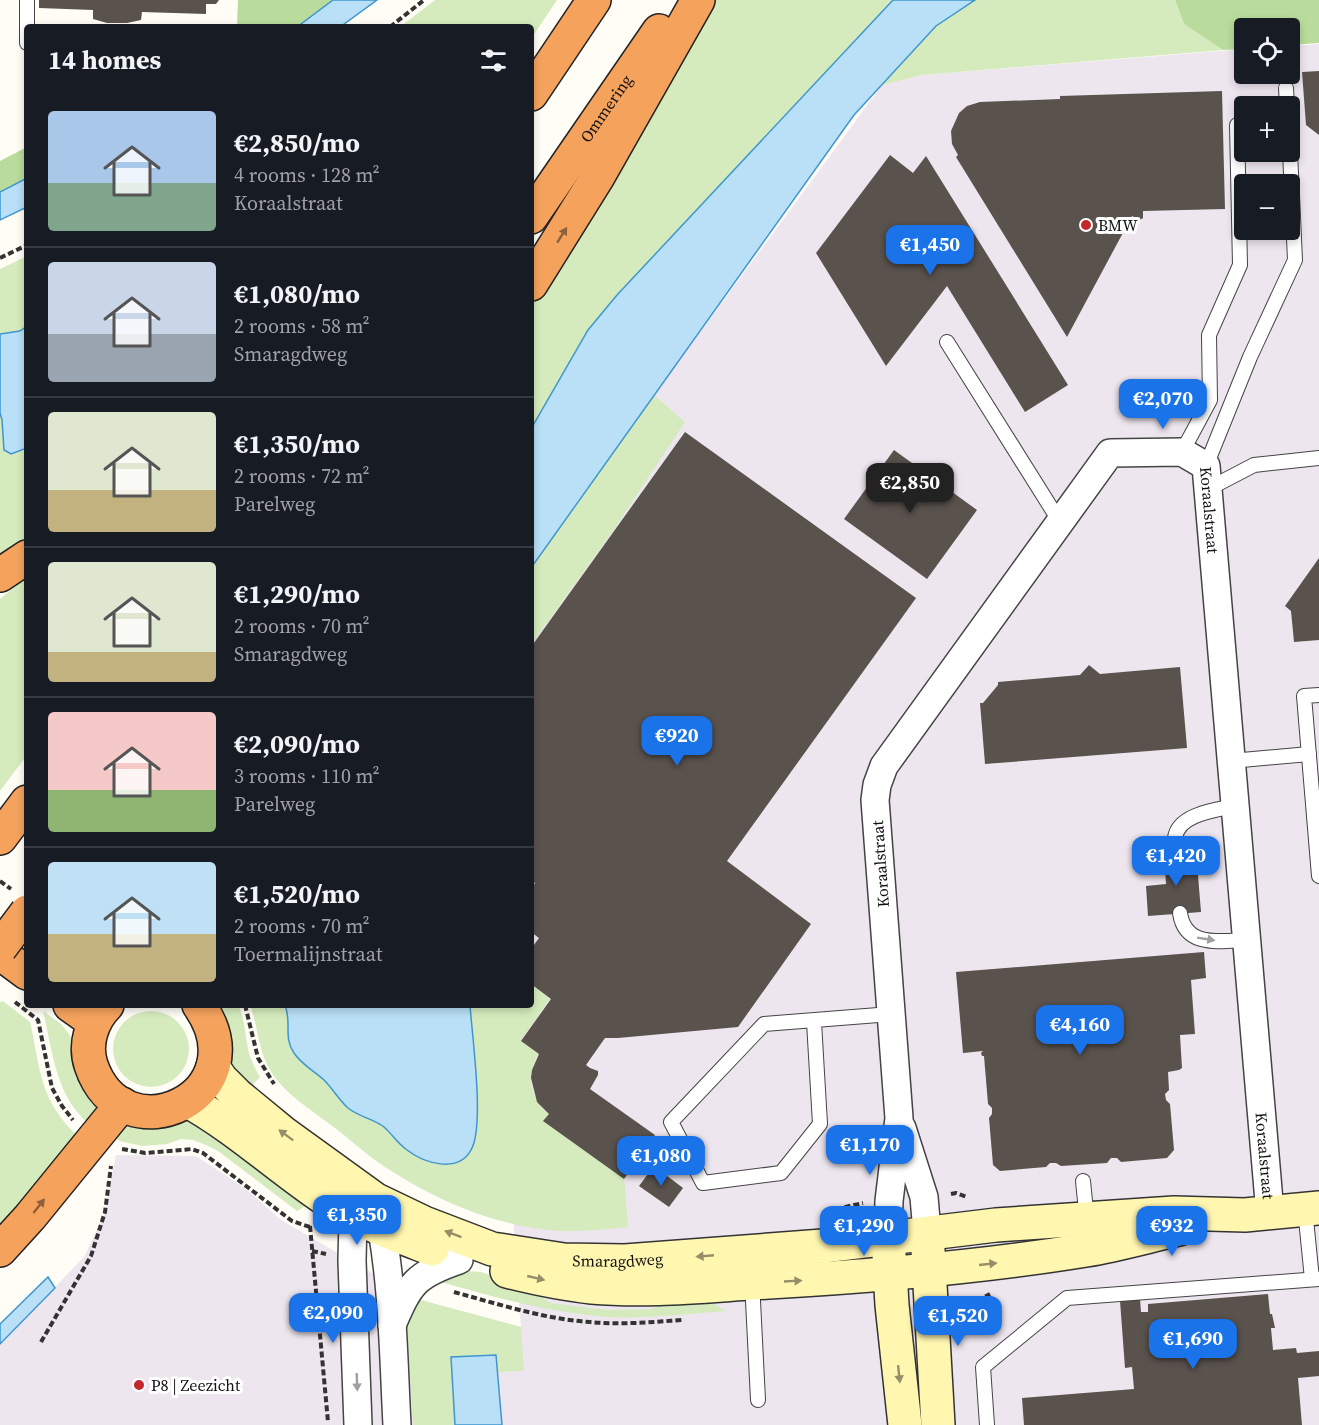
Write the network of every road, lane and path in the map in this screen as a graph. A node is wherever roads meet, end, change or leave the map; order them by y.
1 (27, 0) edge
2 (424, 0) edge
3 (680, 0) edge
4 (698, 0) edge
5 (589, 8) edge
6 (27, 24) edge
7 (394, 24) edge
8 (534, 73) edge
9 (1286, 88) dead end
10 (534, 90) edge
11 (1286, 96) edge
12 (1238, 162) edge
13 (1290, 162) edge
14 (534, 213) edge
15 (24, 246) edge
16 (0, 258) edge
17 (534, 279) edge
18 (947, 342) dead end
19 (1182, 452) junction
20 (1319, 458) edge
21 (1207, 478) junction
22 (1060, 522) junction
23 (1319, 695) edge
24 (1309, 754) junction
25 (1231, 761) junction
26 (24, 806) edge
27 (1235, 807) junction
28 (0, 838) edge
29 (1176, 853) dead end
30 (1319, 876) edge
31 (1180, 913) dead end
32 (0, 915) edge
33 (24, 916) edge
34 (24, 933) edge
35 (1246, 940) junction
36 (0, 948) edge
37 (0, 953) edge
38 (24, 971) edge
39 (201, 1008) edge
40 (246, 1008) edge
41 (90, 1011) edge
42 (891, 1014) junction
43 (814, 1022) junction
44 (213, 1067) junction
45 (275, 1085) dead end
46 (188, 1101) junction
47 (122, 1104) junction
48 (899, 1118) junction
49 (112, 1158) dead end
50 (1083, 1181) dead end
51 (924, 1197) junction
52 (969, 1199) dead end
53 (890, 1201) junction
54 (1312, 1209) edge
55 (1258, 1214) junction
56 (370, 1215) junction
57 (828, 1216) dead end
58 (927, 1232) junction
59 (1088, 1234) junction
60 (888, 1237) junction
61 (0, 1250) edge
62 (459, 1260) junction
63 (752, 1267) junction
64 (929, 1270) junction
65 (890, 1274) junction
66 (1315, 1279) edge
67 (392, 1326) junction
68 (41, 1342) dead end
69 (758, 1400) dead end
70 (358, 1425) edge
71 (397, 1425) edge
72 (905, 1425) edge
73 (938, 1425) edge
74 (987, 1425) edge

1 - 6 lane
2 - 7 path
3 - 14 highway, Ommering
17 -> 4 highway
5 - 8 highway
5 - 10 highway
9 - 11 lane
12 - 19 lane
13 - 21 lane
15 - 16 path
18 - 22 lane
19 - 21 street, Koraalstraat
19 - 22 street, Koraalstraat
20 - 21 lane
21 - 25 street, Koraalstraat
22 - 42 street, Koraalstraat
23 - 24 lane
24 - 25 lane
24 - 30 lane
25 - 27 street, Koraalstraat
26 - 28 highway
27 - 29 lane
27 - 35 street, Koraalstraat
31 -> 35 lane
32 - 34 highway
33 - 36 highway, bridge
35 - 55 street, Koraalstraat
37 - 38 highway
39 - 44 highway
40 - 45 path
41 - 47 highway
42 - 43 lane
42 - 48 street, Koraalstraat
43 - 43 lane
44 - 46 highway
56 -> 44 street, Smaragdweg
46 - 47 highway
46 - 56 street, Smaragdweg
61 -> 47 highway
48 - 51 street, Koraalstraat
48 - 53 street, Koraalstraat
49 - 68 path
50 - 59 lane
51 - 52 path
51 - 58 street, Koraalstraat
53 - 57 path
53 - 60 street, Koraalstraat
54 - 55 street, Smaragdweg
54 - 66 lane
55 - 59 street, Smaragdweg
56 - 62 street, Smaragdweg
63 -> 56 street, Smaragdweg
56 - 67 street
56 -> 70 street
58 - 59 street, Smaragdweg
58 - 60 street, Smaragdweg
58 - 64 street
64 -> 59 street, Smaragdweg
60 - 63 street, Smaragdweg
60 - 65 street
62 -> 63 street, Smaragdweg
62 - 67 street
63 -> 65 street, Smaragdweg
63 - 69 lane
64 - 65 street, Smaragdweg
64 - 73 street
65 -> 72 street
66 - 74 lane
67 - 71 street

